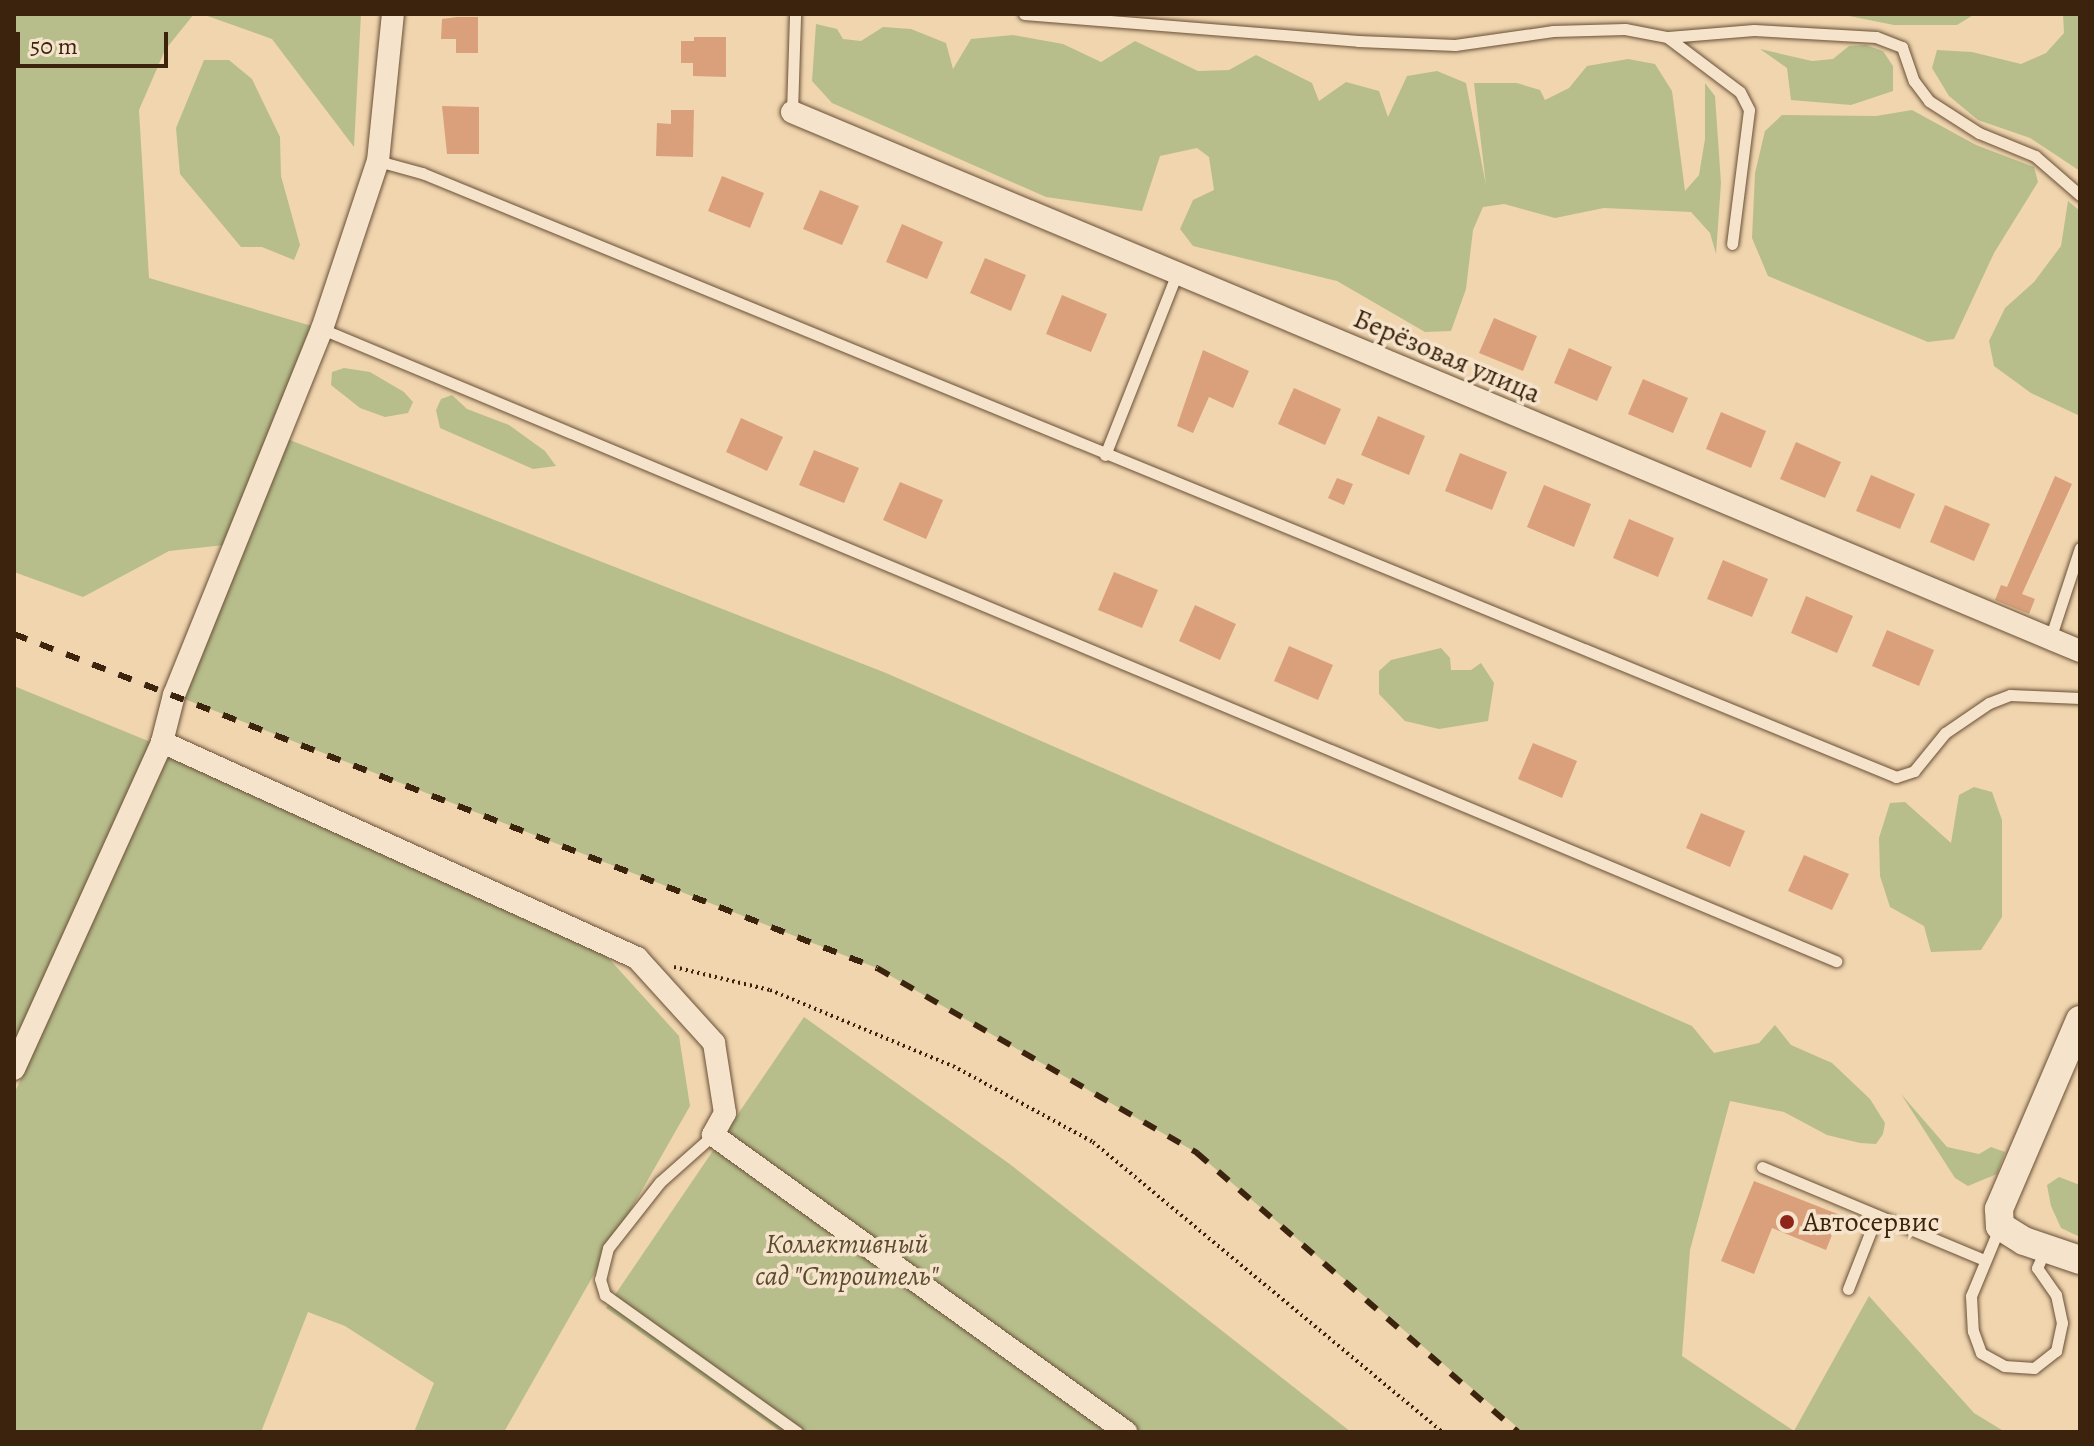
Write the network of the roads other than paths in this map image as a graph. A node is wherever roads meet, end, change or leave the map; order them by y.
1 (393, 14) edge
2 (795, 14) edge
3 (1024, 14) edge
4 (1667, 37) junction
5 (792, 112) joint
6 (378, 161) junction
7 (2080, 195) edge
8 (1732, 244) dead end
9 (1176, 276) junction
10 (322, 329) junction
11 (1105, 455) junction
12 (2080, 548) edge
13 (2067, 588) junction
14 (2080, 597) edge
15 (2050, 639) junction
16 (2080, 651) edge
17 (2080, 698) edge
18 (162, 742) junction
19 (1836, 961) dead end
20 (2080, 1020) edge
21 (14, 1069) edge
22 (713, 1135) junction
23 (1762, 1167) dead end
24 (1877, 1215) junction
25 (2000, 1226) junction
26 (2046, 1248) junction
27 (1984, 1260) junction
28 (2080, 1260) edge
29 (1848, 1289) dead end
30 (797, 1432) edge
31 (1126, 1432) edge

1 - 6 street
2 - 5 lane
3 - 4 lane
4 - 7 lane
4 - 8 lane
5 - 9 street, Берёзовая улица
6 - 10 street
6 - 11 lane
9 - 11 lane
9 - 15 street, Берёзовая улица
10 - 18 street
10 - 19 lane
11 - 17 lane
12 - 13 lane
13 - 14 lane
13 - 15 lane
15 - 16 street, Берёзовая улица
18 - 21 street
18 - 22 street
20 - 25 street
22 - 30 lane
22 - 31 street
23 - 24 lane
24 - 27 lane
24 - 29 lane
25 - 26 street
25 - 27 lane
26 - 27 lane
26 - 28 street

